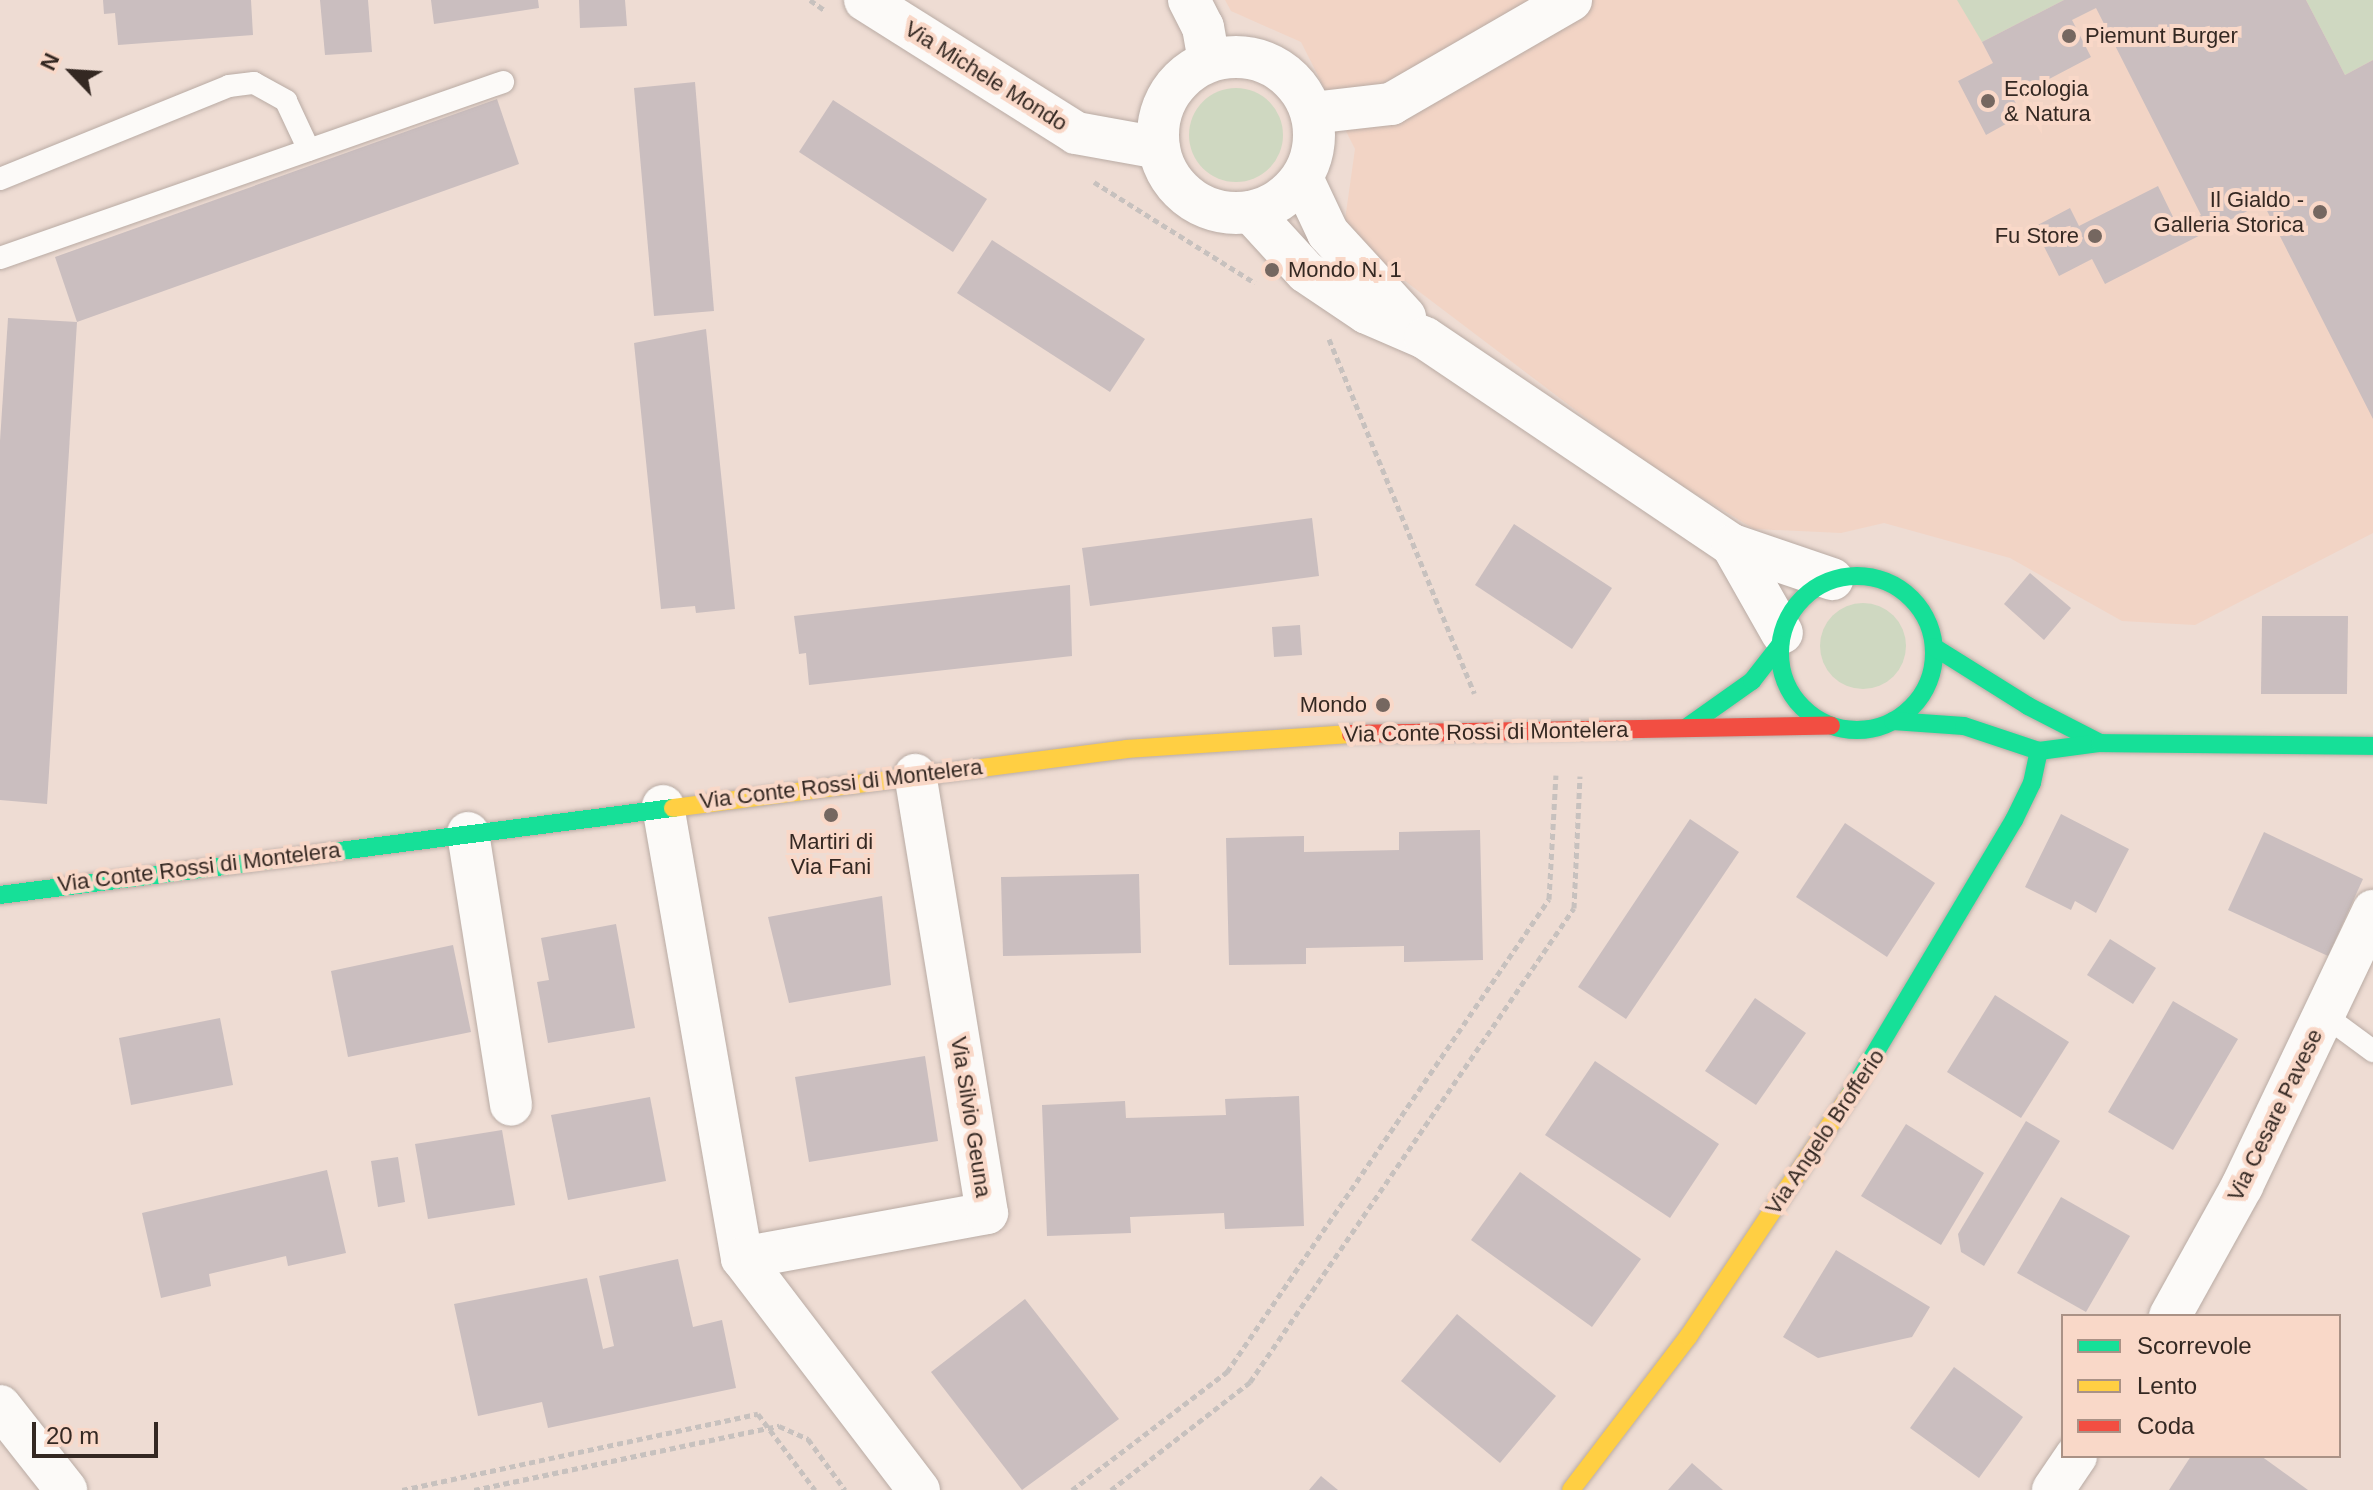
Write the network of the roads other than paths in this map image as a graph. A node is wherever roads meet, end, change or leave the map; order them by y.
1 (1189, 0) edge
2 (1571, 0) edge
3 (850, 9) edge
4 (1209, 60) junction
5 (503, 82) dead end
6 (1312, 113) junction
7 (1159, 148) junction
8 (309, 150) junction
9 (1302, 178) junction
10 (0, 179) edge
11 (1251, 212) junction
12 (0, 258) edge
13 (1425, 338) junction
14 (1732, 545) junction
15 (1832, 579) junction
16 (1781, 639) junction
17 (1934, 647) junction
18 (1893, 721) junction
19 (1831, 726) junction
20 (1687, 728) junction
21 (2100, 743) junction
22 (2373, 746) edge
23 (2039, 751) junction
24 (915, 775) junction
25 (663, 806) junction
26 (468, 833) junction
27 (0, 895) edge
28 (2373, 911) edge
29 (2324, 1015) junction
30 (2373, 1051) edge
31 (511, 1105) dead end
32 (742, 1258) junction
33 (2171, 1314) edge
34 (0, 1406) edge
35 (2075, 1458) edge
36 (66, 1490) edge
37 (919, 1490) edge
38 (1571, 1490) edge
39 (2053, 1490) edge

1 - 4 street
2 - 6 street
3 - 7 street, Via Michele Mondo
4 - 6 street
4 - 7 street
5 - 8 lane
6 - 9 street
7 - 11 street
8 - 10 lane
8 - 12 lane
9 - 11 street
9 - 13 street
11 - 13 street
13 - 14 street
14 - 15 street
14 - 16 street
15 - 16 street
15 - 17 street
16 - 19 street
16 - 20 street
17 - 18 street
17 - 21 street
18 - 19 street
18 - 23 street
19 - 20 street, Via Conte Rossi di Montelera
20 - 24 street, Via Conte Rossi di Montelera
21 - 22 street
21 - 23 street
23 - 38 street, Via Angelo Brofferio
24 - 25 street, Via Conte Rossi di Montelera
24 - 32 street, Via Silvio Geuna
25 - 26 street, Via Conte Rossi di Montelera
25 - 32 street
26 - 27 street, Via Conte Rossi di Montelera
26 - 31 street
28 - 29 street, Via Cesare Pavese
29 - 30 lane
29 - 33 street, Via Cesare Pavese
32 - 37 street
34 - 36 street
35 - 39 street

